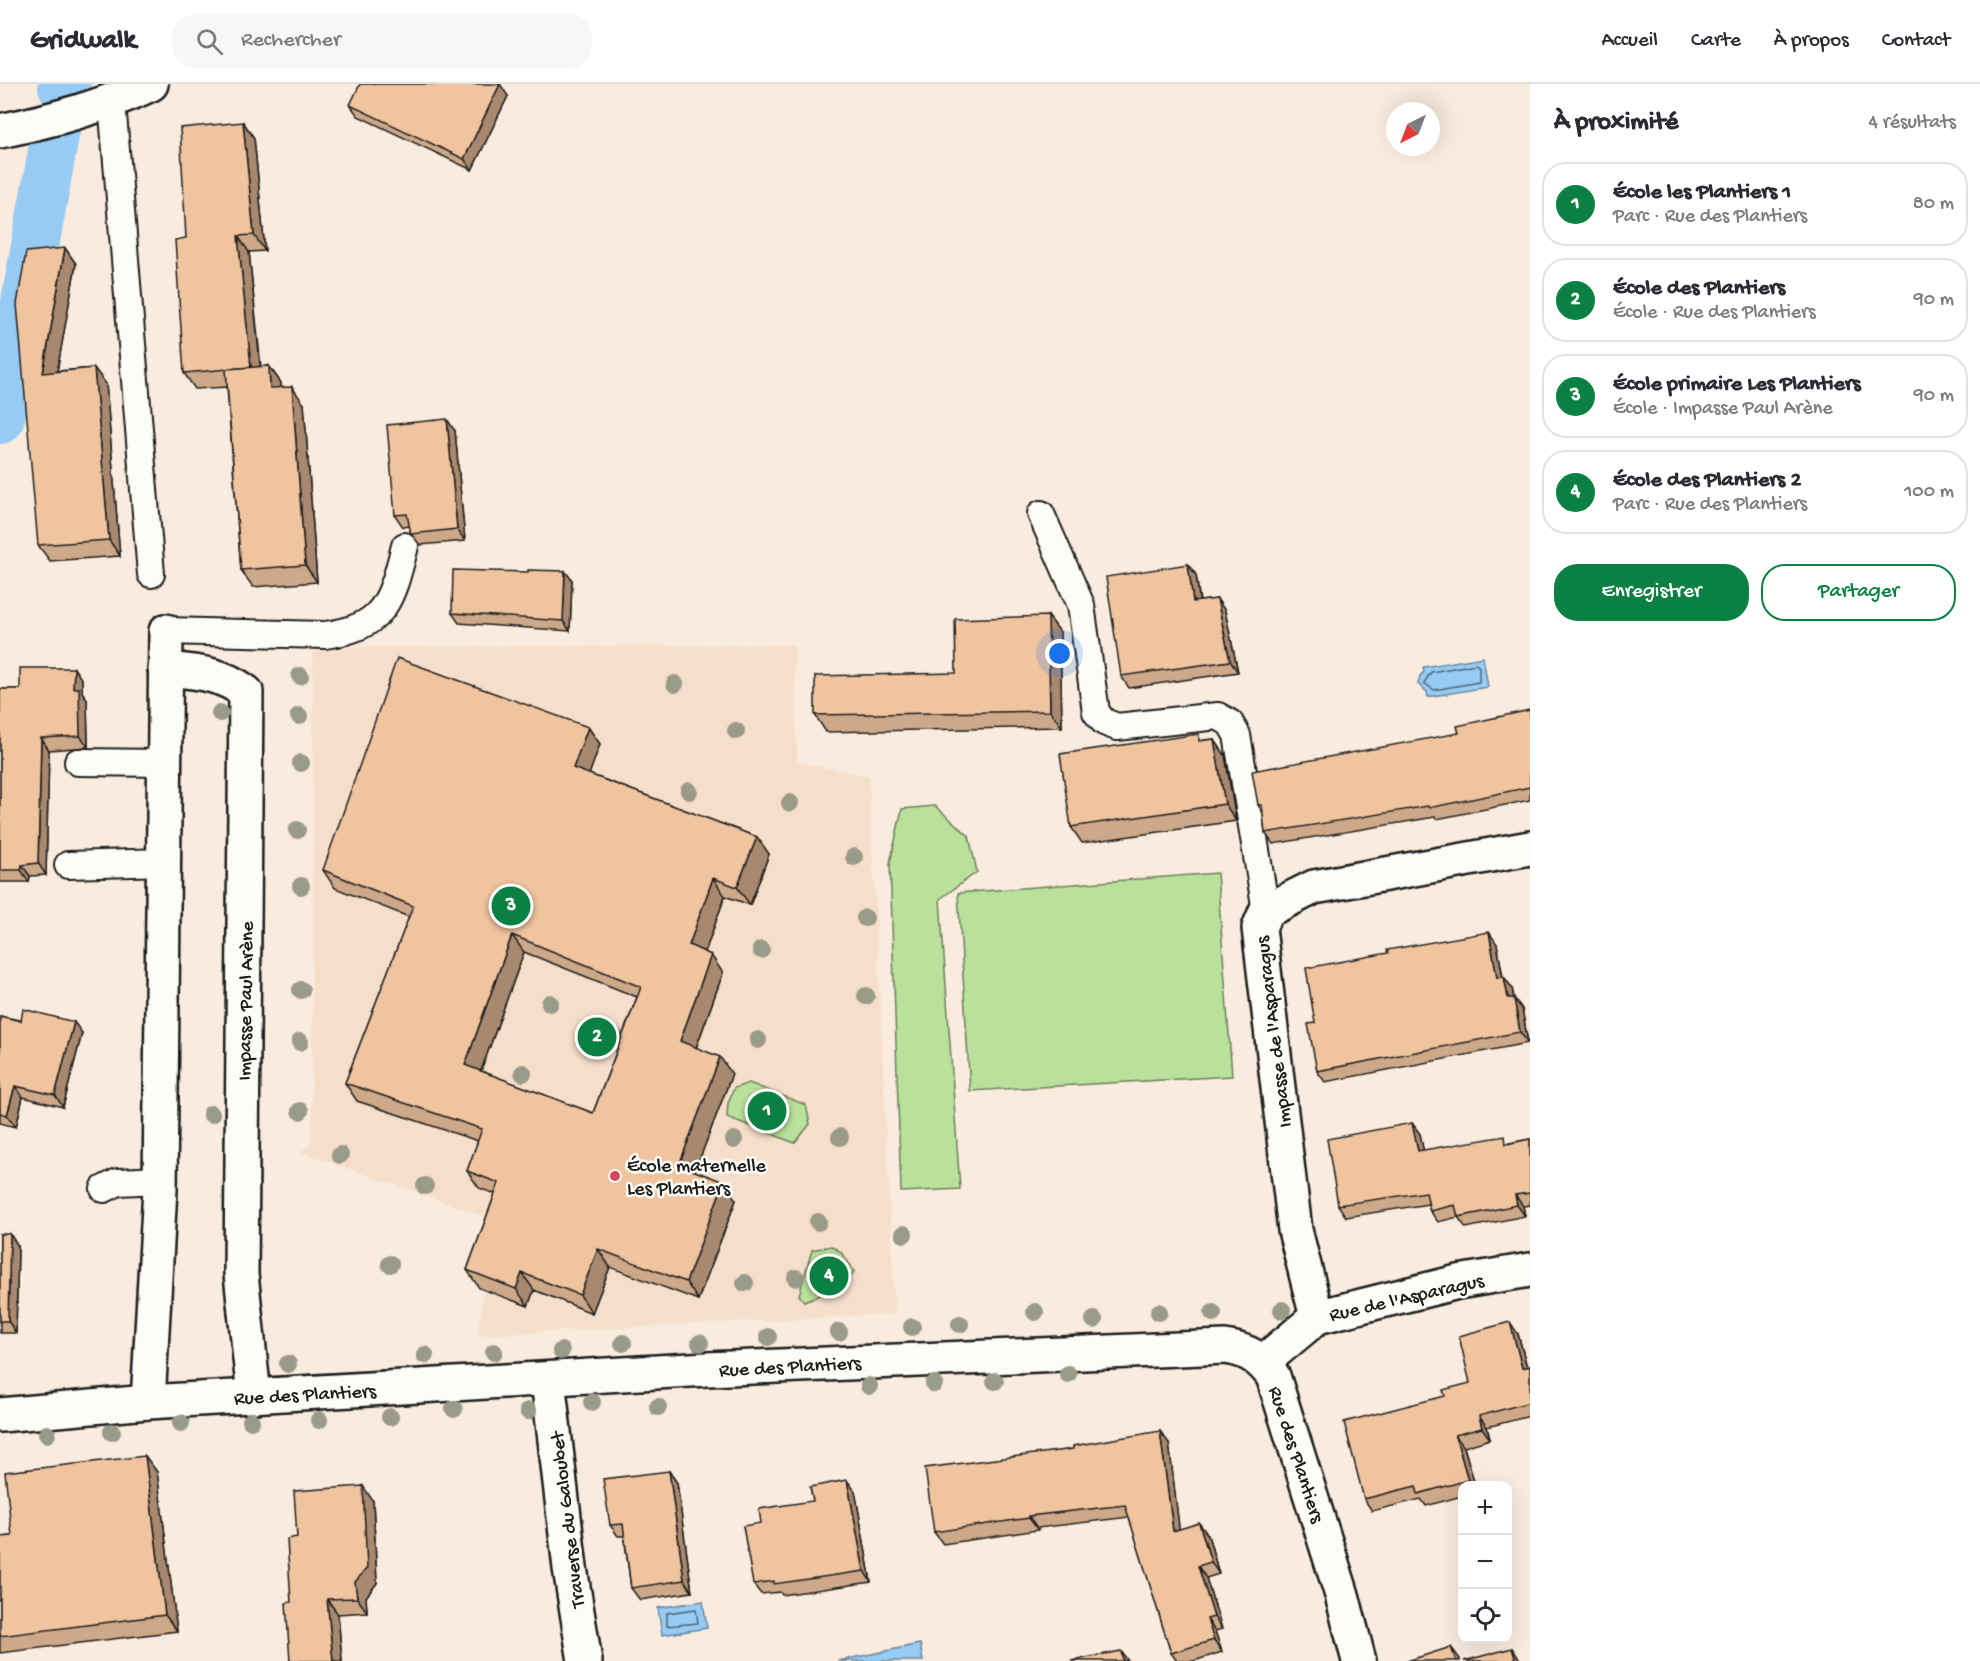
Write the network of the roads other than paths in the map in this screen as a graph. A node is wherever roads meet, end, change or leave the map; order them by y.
1 (151, 84) edge
2 (112, 102) junction
3 (0, 131) edge
4 (1041, 514) dead end
5 (405, 546) dead end
6 (151, 574) dead end
7 (166, 631) joint
8 (165, 669) junction
9 (78, 762) dead end
10 (165, 763) junction
11 (1530, 848) edge
12 (164, 862) junction
13 (69, 865) dead end
14 (1266, 911) junction
15 (160, 1184) junction
16 (104, 1189) dead end
17 (1530, 1270) edge
18 (1317, 1317) junction
19 (1263, 1362) junction
20 (548, 1380) junction
21 (254, 1396) junction
22 (148, 1402) junction
23 (0, 1415) edge
24 (585, 1661) edge
25 (1359, 1661) edge

1 - 2 street
2 - 3 street
2 - 6 lane
4 - 14 lane
5 - 7 lane
7 - 8 street
8 - 10 street
8 - 21 street, Impasse Paul Arène
9 - 10 lane
10 - 12 street
11 - 14 street, Impasse de l'Asparagus
12 - 13 lane
12 - 15 street
14 - 18 street, Impasse de l'Asparagus
15 - 16 lane
15 - 22 street
17 - 18 street, Rue de l'Asparagus
18 - 19 street, Rue de l'Asparagus
19 - 20 street, Rue des Plantiers
19 - 25 street, Rue des Plantiers
20 - 21 street, Rue des Plantiers
20 - 24 street, Traverse du Galoubet
21 - 22 street, Rue des Plantiers
22 - 23 street, Rue des Plantiers

